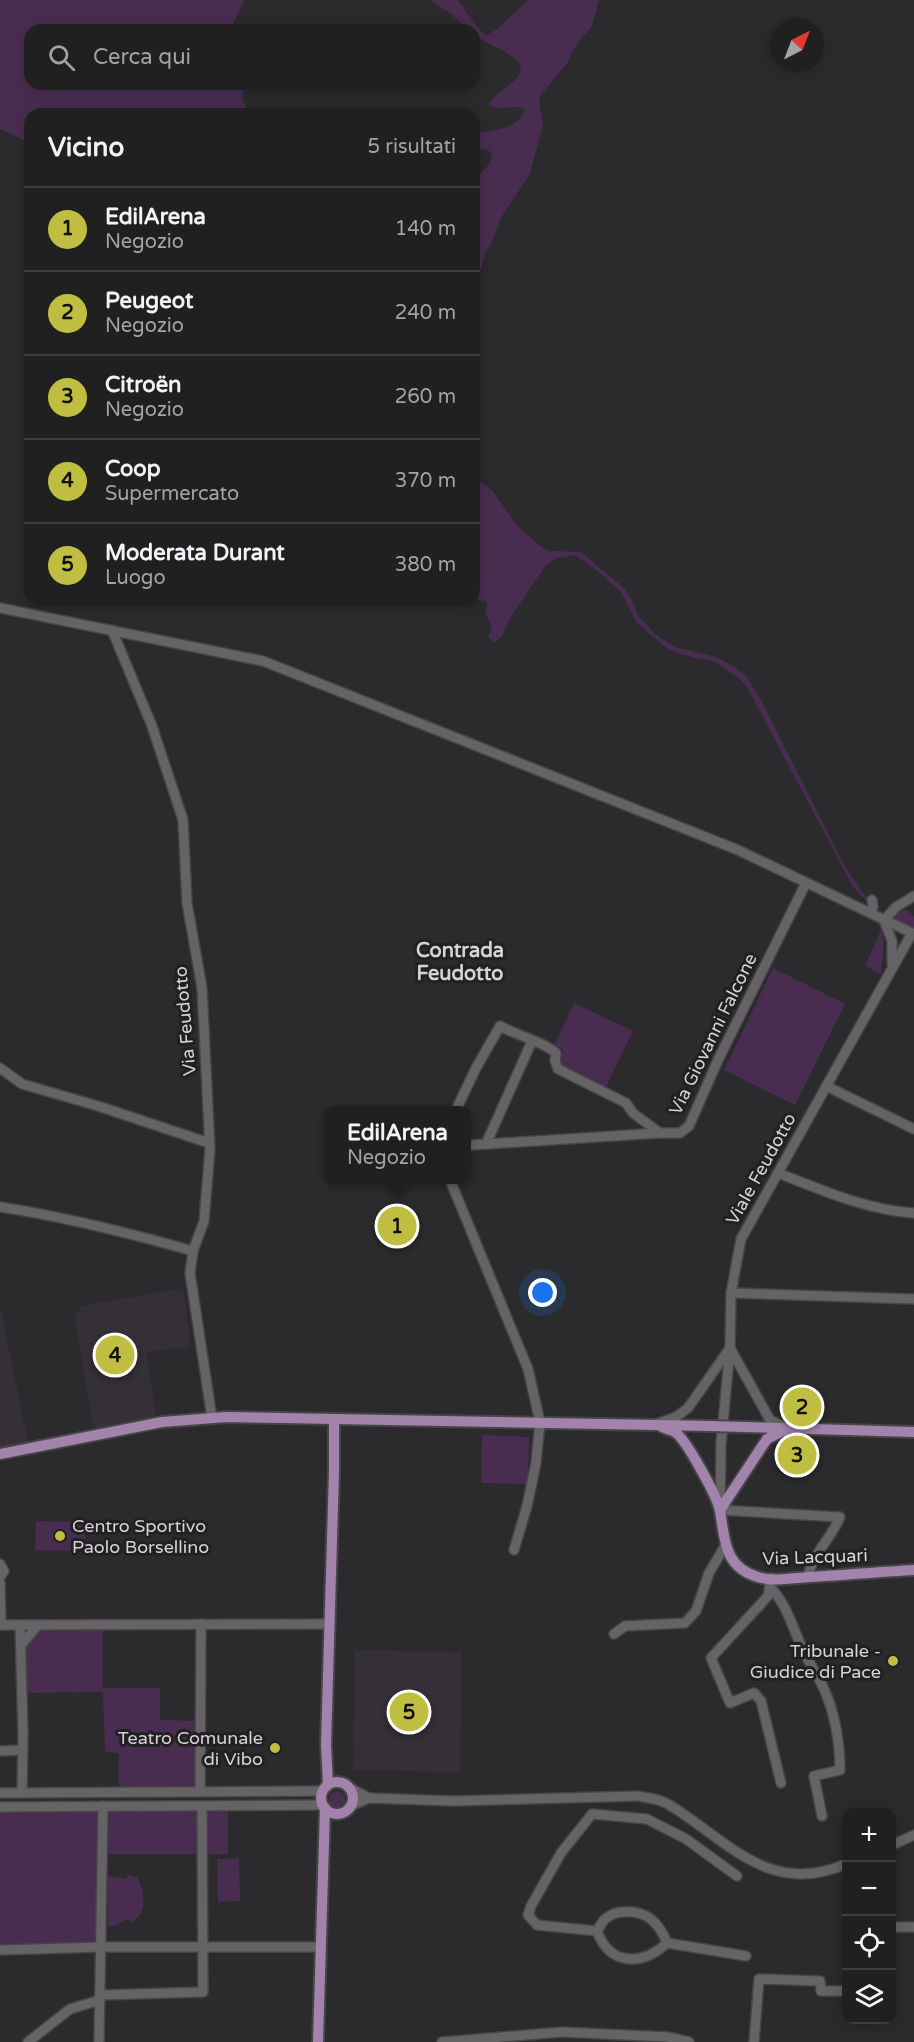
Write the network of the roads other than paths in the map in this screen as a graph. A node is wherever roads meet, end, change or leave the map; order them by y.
1 (0, 608) edge
2 (112, 630) junction
3 (806, 884) junction
4 (914, 896) edge
5 (872, 900) dead end
6 (900, 904) junction
7 (914, 908) edge
8 (870, 913) junction
9 (884, 920) junction
10 (909, 932) edge
11 (894, 962) junction
12 (531, 1041) junction
13 (0, 1068) edge
14 (826, 1086) junction
15 (458, 1106) edge
16 (914, 1129) edge
17 (660, 1133) junction
18 (209, 1143) junction
19 (471, 1144) edge
20 (486, 1144) junction
21 (778, 1173) junction
22 (452, 1184) edge
23 (0, 1207) edge
24 (914, 1213) edge
25 (193, 1251) junction
26 (731, 1293) junction
27 (914, 1299) edge
28 (730, 1348) junction
29 (212, 1418) junction
30 (334, 1419) junction
31 (540, 1422) junction
32 (654, 1425) junction
33 (789, 1429) junction
34 (914, 1432) edge
35 (721, 1444) joint
36 (0, 1454) edge
37 (720, 1510) junction
38 (725, 1546) junction
39 (514, 1550) dead end
40 (0, 1564) edge
41 (914, 1570) edge
42 (0, 1577) edge
43 (808, 1577) junction
44 (0, 1583) edge
45 (771, 1583) junction
46 (0, 1609) edge
47 (201, 1624) junction
48 (329, 1624) junction
49 (1, 1625) edge
50 (20, 1625) junction
51 (38, 1625) junction
52 (614, 1634) dead end
53 (21, 1645) junction
54 (326, 1745) junction
55 (23, 1750) junction
56 (0, 1751) edge
57 (781, 1783) dead end
58 (348, 1786) junction
59 (326, 1788) junction
60 (200, 1792) junction
61 (0, 1793) edge
62 (22, 1793) junction
63 (598, 1797) junction
64 (369, 1798) junction
65 (104, 1806) junction
66 (201, 1806) junction
67 (324, 1806) junction
68 (0, 1807) edge
69 (348, 1810) junction
70 (592, 1814) junction
71 (822, 1816) dead end
72 (914, 1835) edge
73 (896, 1843) edge
74 (324, 1847) junction
75 (842, 1866) edge
76 (738, 1876) dead end
77 (896, 1927) edge
78 (914, 1927) edge
79 (597, 1931) junction
80 (667, 1943) junction
81 (101, 1947) junction
82 (202, 1947) junction
83 (320, 1947) junction
84 (0, 1950) edge
85 (746, 1956) dead end
86 (842, 1991) edge
87 (100, 1997) junction
88 (519, 2038) edge
89 (28, 2042) edge
90 (99, 2042) edge
91 (318, 2042) edge
92 (442, 2042) edge
93 (689, 2042) edge
94 (754, 2042) edge

1 - 2 street
2 - 3 street
2 - 18 street, Via Feudotto
3 - 8 street
3 - 17 street, Via Giovanni Falcone
4 - 6 street
5 - 8 street
6 - 7 street
6 - 9 street
8 - 9 street
9 - 10 street
9 - 11 street
10 - 11 street, Viale Feudotto
11 - 14 street, Viale Feudotto
12 - 15 street
12 - 17 street
12 - 20 street
13 - 18 street
14 - 16 street
14 - 21 street, Viale Feudotto
17 - 20 street, Via Giovanni Falcone
18 - 25 street, Via Feudotto
19 - 20 street, Via Giovanni Falcone
21 - 24 street
21 - 26 street, Viale Feudotto
22 - 31 street
23 - 25 street
25 - 29 street, Via Feudotto
26 - 27 street
26 - 28 street, Viale Feudotto
28 - 32 street
28 - 33 street
28 - 35 street, Viale Feudotto
29 - 30 main road
29 - 36 main road
30 - 31 main road
30 - 48 main road
31 - 32 main road
31 - 39 street
32 - 33 main road, bridge
32 - 37 main road
33 - 34 main road
33 - 37 main road
35 - 37 street, Via Lacquari
37 - 38 main road, Via Lacquari
37 - 43 street
38 - 45 main road, Via Lacquari
38 - 52 street
40 - 42 street
41 - 43 main road, Via Lacquari
43 - 45 main road, Via Lacquari
44 - 46 street
45 - 57 street
45 - 71 street
46 - 49 street
47 - 48 street
47 - 51 street
47 - 60 street
48 - 54 main road
49 - 50 street
50 - 51 street
50 - 53 street
51 - 53 street
53 - 55 street
54 - 58 main road
54 - 59 main road
55 - 56 street
55 - 62 street
58 - 59 main road
58 - 64 street
58 - 69 main road
59 - 60 street
59 - 67 main road
60 - 62 street
61 - 62 street
63 - 64 street
63 - 70 street
63 - 75 street
64 - 69 street
65 - 66 street
65 - 68 street
65 - 81 street
66 - 67 street
66 - 82 street
67 - 69 main road
67 - 74 main road
69 - 74 main road
70 - 76 street
70 - 79 street
72 - 73 street
74 - 83 main road
77 - 78 street
79 - 80 street
79 - 80 street
80 - 85 street
81 - 82 street
81 - 84 street
81 - 87 street
82 - 83 street
82 - 87 street
83 - 91 main road
86 - 94 street
87 - 89 street
87 - 90 street
88 - 92 street
88 - 93 street

